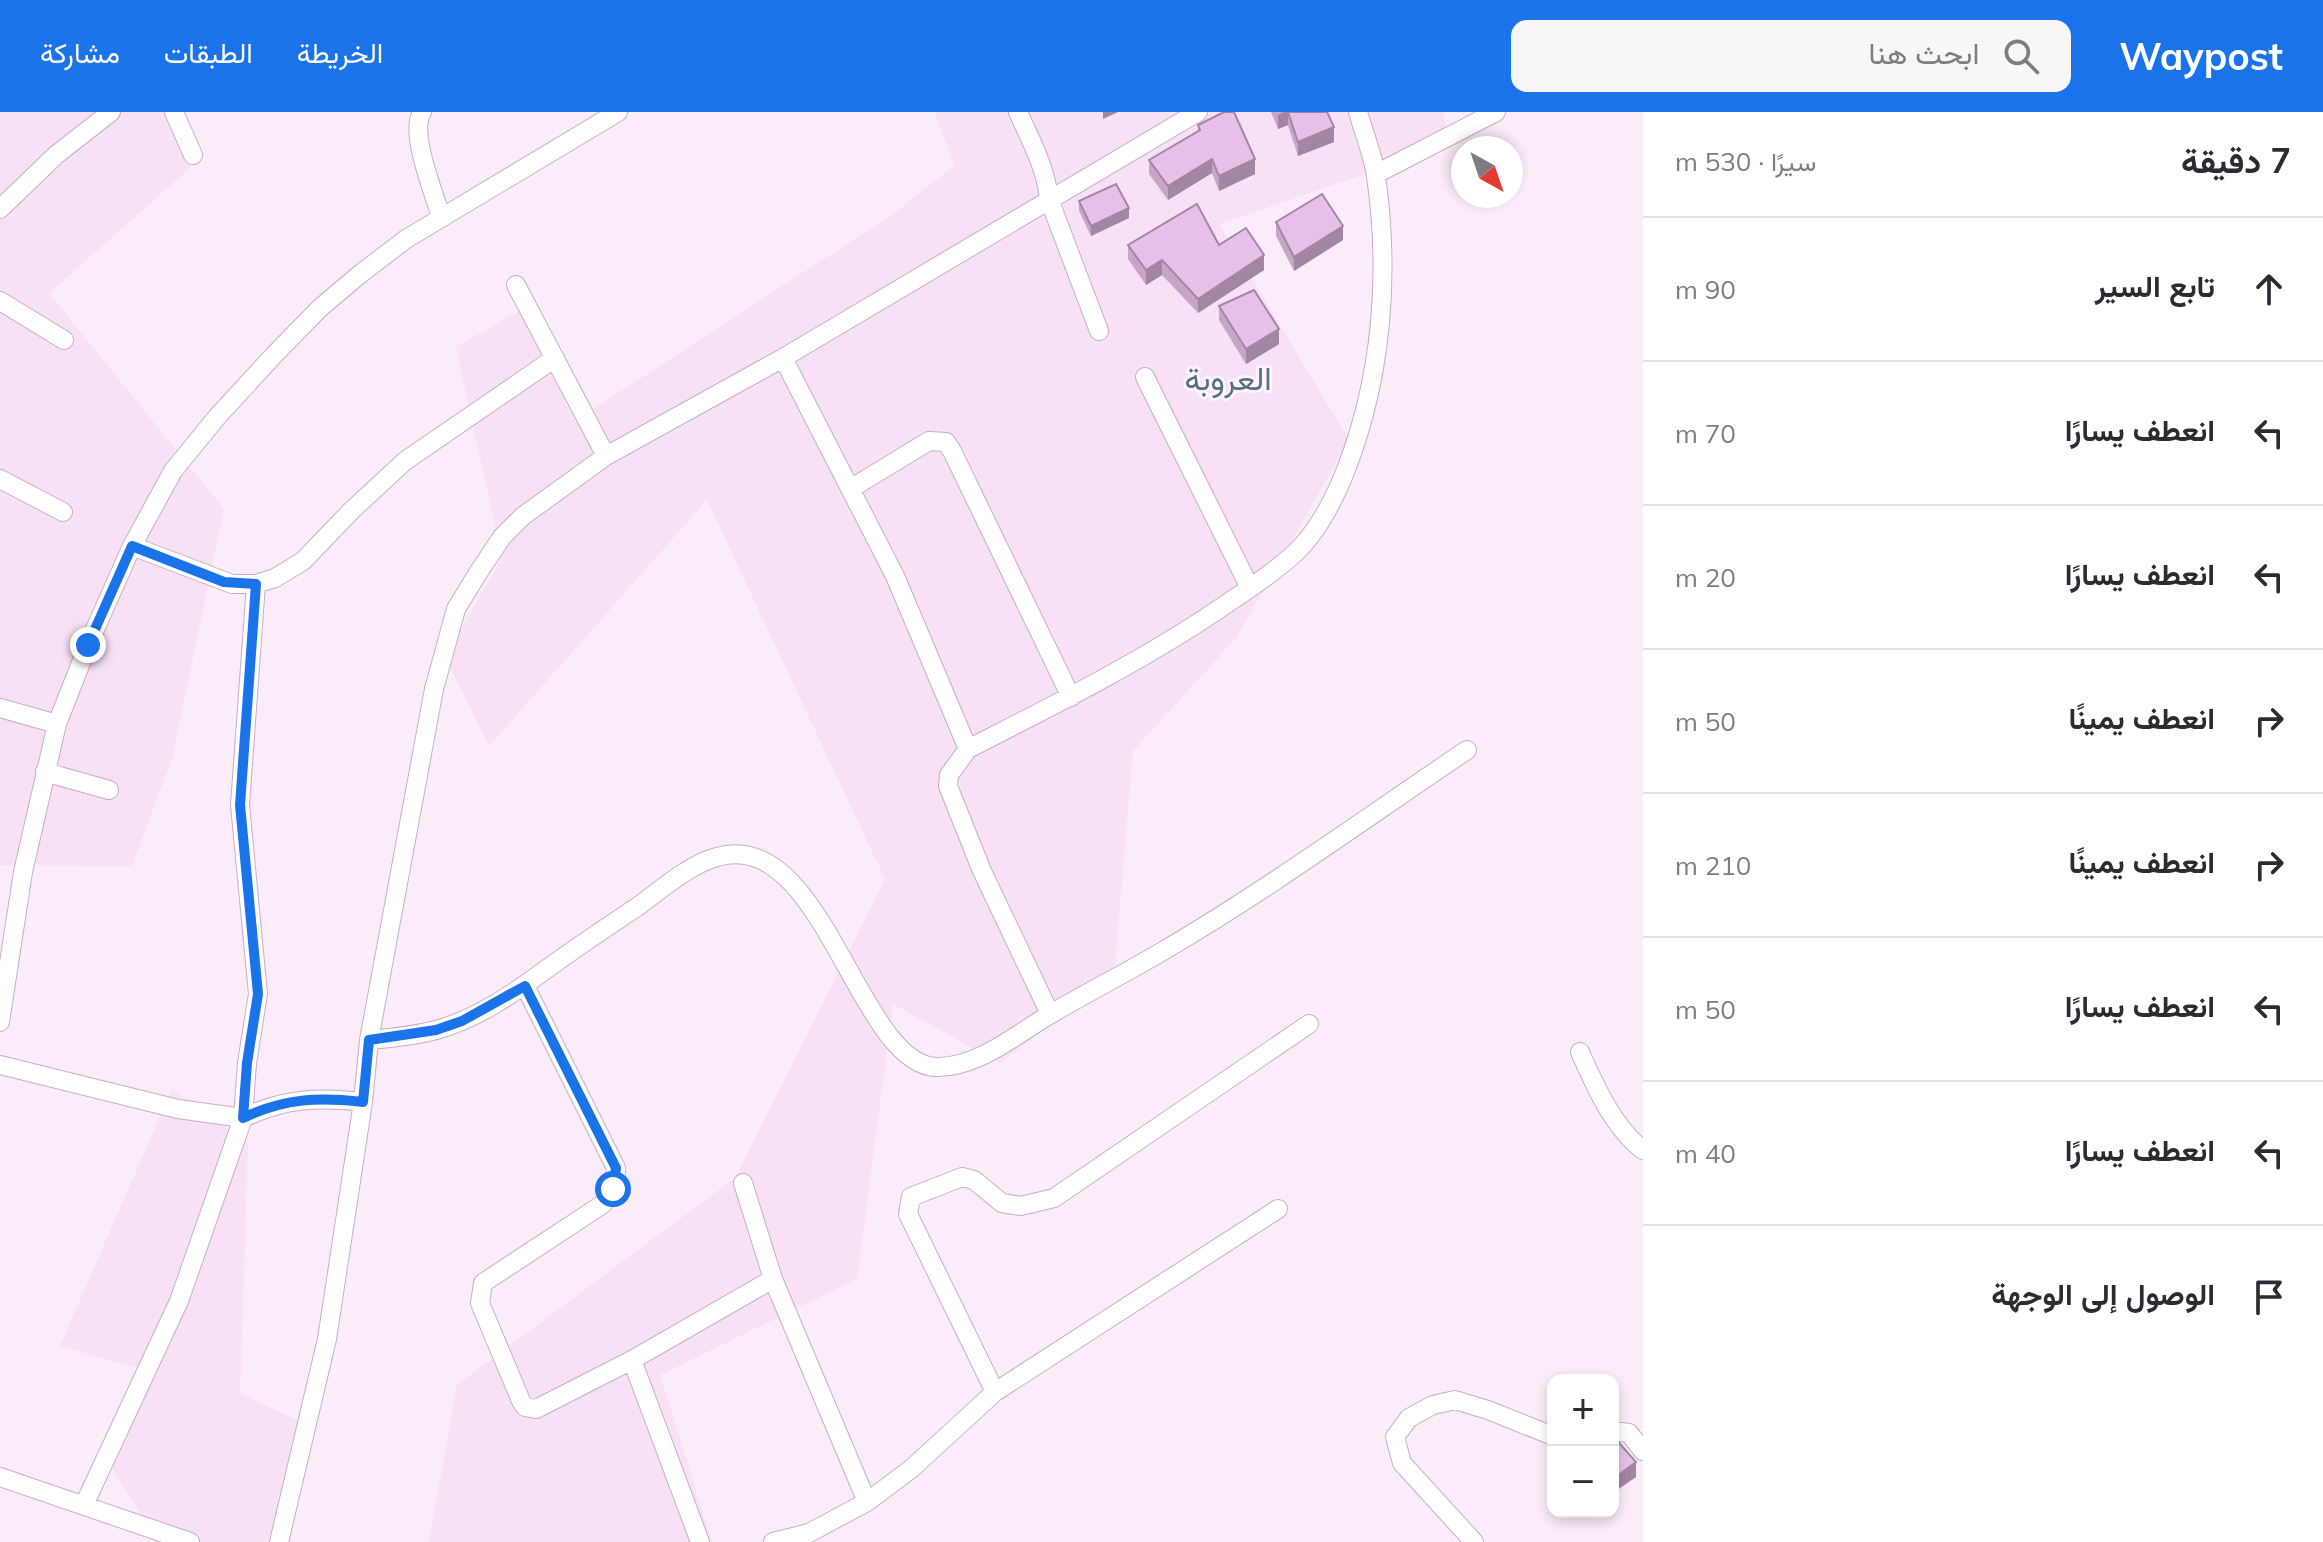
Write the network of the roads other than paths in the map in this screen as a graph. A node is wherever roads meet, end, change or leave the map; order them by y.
1 (111, 112) edge
2 (174, 112) edge
3 (422, 112) edge
4 (618, 112) edge
5 (1018, 112) edge
6 (1198, 112) edge
7 (1358, 112) edge
8 (1496, 112) edge
9 (193, 155) dead end
10 (1376, 174) junction
11 (1049, 199) junction
12 (0, 209) edge
13 (441, 217) junction
14 (516, 285) dead end
15 (0, 301) edge
16 (1099, 331) dead end
17 (64, 340) dead end
18 (555, 358) junction
19 (783, 358) junction
20 (1145, 377) dead end
21 (606, 456) junction
22 (0, 479) edge
23 (850, 489) junction
24 (63, 512) dead end
25 (132, 546) junction
26 (256, 584) junction
27 (1250, 588) junction
28 (1071, 697) junction
29 (0, 708) edge
30 (57, 724) junction
31 (968, 749) junction
32 (1467, 750) dead end
33 (45, 772) junction
34 (109, 790) dead end
35 (525, 986) junction
36 (1050, 1014) junction
37 (0, 1022) edge
38 (1309, 1024) dead end
39 (369, 1040) junction
40 (1580, 1052) dead end
41 (0, 1065) edge
42 (363, 1102) junction
43 (243, 1118) junction
44 (1643, 1150) edge
45 (743, 1183) dead end
46 (1278, 1209) dead end
47 (773, 1279) junction
48 (632, 1360) junction
49 (995, 1392) junction
50 (1619, 1432) edge
51 (1547, 1434) edge
52 (1643, 1451) edge
53 (0, 1477) edge
54 (867, 1502) junction
55 (84, 1505) junction
56 (812, 1538) edge
57 (190, 1542) edge
58 (279, 1542) edge
59 (700, 1542) edge
60 (773, 1542) edge
61 (1474, 1542) edge

1 - 12 street
2 - 9 street
3 - 13 street
4 - 13 street
5 - 11 street
6 - 11 street
7 - 10 street
8 - 10 street
10 - 27 street
11 - 16 street
11 - 19 street
13 - 25 street
14 - 18 street
15 - 17 street
18 - 21 street
18 - 26 street
19 - 21 street
19 - 23 street
20 - 27 street
21 - 39 street
22 - 24 street
23 - 28 street
23 - 31 street
25 - 26 street
25 - 30 street
26 - 43 street
27 - 28 street
28 - 31 street
29 - 30 street
30 - 33 street
31 - 36 street
32 - 36 street
33 - 34 street
33 - 37 street
35 - 36 street
35 - 39 street
35 - 48 street
38 - 49 street
39 - 42 street
40 - 44 street
41 - 43 street
42 - 43 street
42 - 58 street
43 - 55 street
45 - 47 street
46 - 49 street
47 - 48 street
47 - 54 street
48 - 59 street
49 - 54 street
50 - 52 street
51 - 61 street
53 - 55 street
54 - 56 street
55 - 57 street
56 - 60 street

